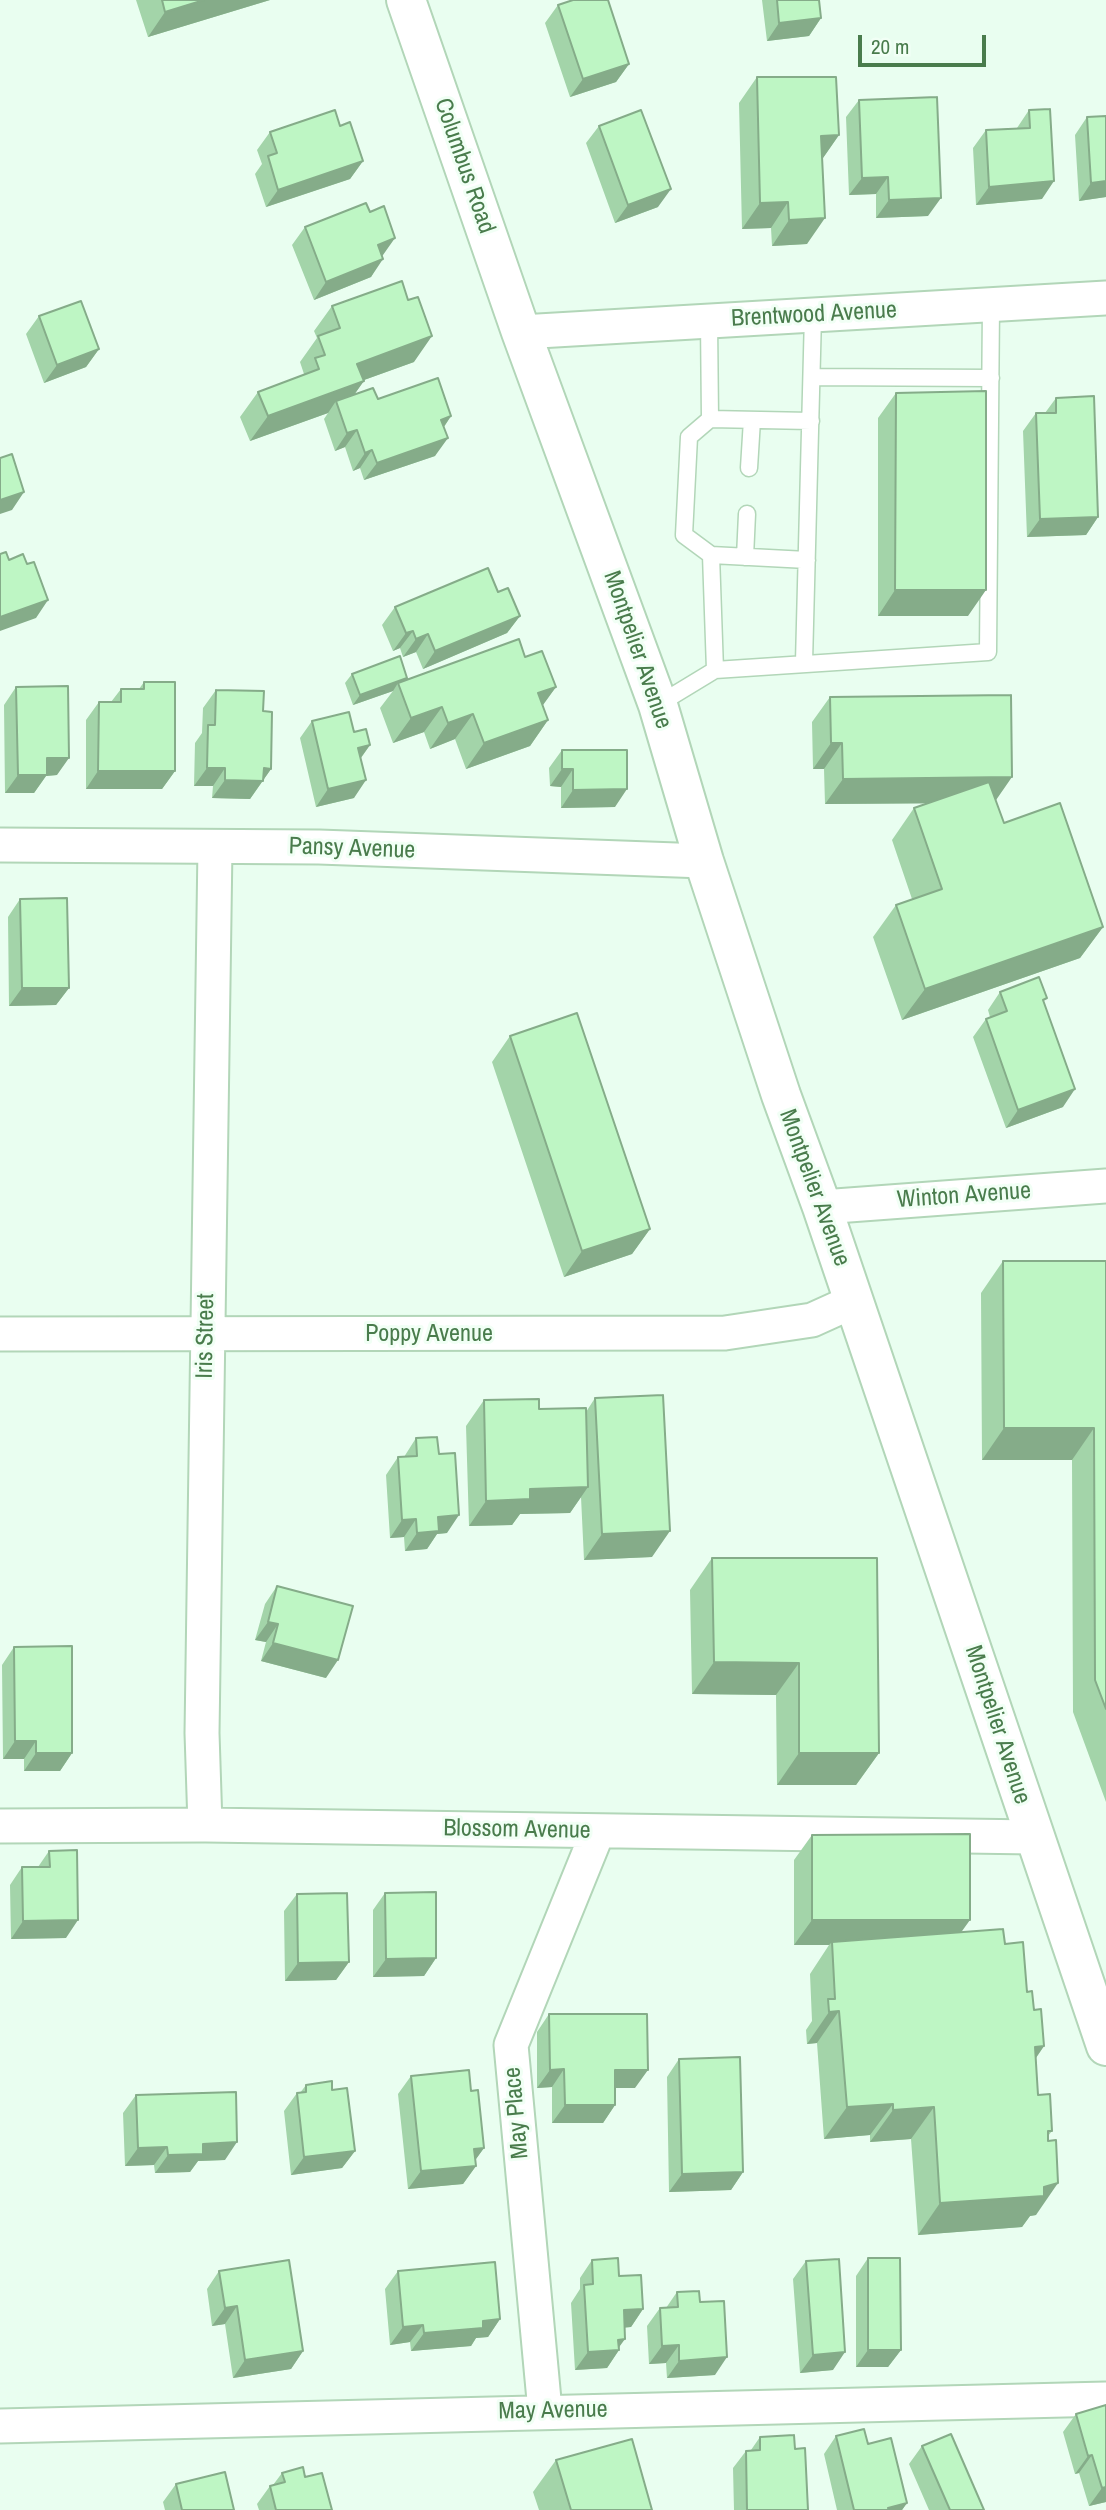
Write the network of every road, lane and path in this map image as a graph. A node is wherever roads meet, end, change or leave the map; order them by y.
1 (406, 0) edge
2 (1106, 298) edge
3 (991, 305) junction
4 (813, 315) junction
5 (709, 321) junction
6 (521, 332) junction
7 (812, 377) junction
8 (991, 378) junction
9 (710, 419) junction
10 (752, 420) junction
11 (811, 421) junction
12 (749, 468) dead end
13 (747, 514) dead end
14 (711, 555) junction
15 (745, 557) junction
16 (807, 560) junction
17 (804, 662) junction
18 (715, 670) junction
19 (658, 705) junction
20 (0, 845) edge
21 (215, 847) junction
22 (704, 861) junction
23 (1106, 1186) edge
24 (822, 1207) junction
25 (853, 1301) junction
26 (0, 1334) edge
27 (206, 1336) junction
28 (205, 1825) junction
29 (0, 1826) edge
30 (598, 1831) junction
31 (1034, 1837) junction
32 (1106, 2046) edge
33 (1106, 2399) edge
34 (545, 2411) junction
35 (0, 2426) edge

1 - 6 street, Columbus Road
2 - 3 street, Brentwood Avenue
3 - 4 street, Brentwood Avenue
3 - 8 lane
4 - 5 street, Brentwood Avenue
4 - 7 lane
5 - 6 street, Brentwood Avenue
5 - 9 lane
6 - 19 street, Montpelier Avenue
7 - 8 lane
7 - 11 lane
8 - 17 lane
9 - 10 lane
9 - 14 lane
10 - 11 lane
10 - 12 lane
11 - 16 lane
13 - 15 lane
14 - 15 lane
14 - 18 lane
15 - 16 lane
16 - 17 lane
17 - 18 lane
18 - 19 lane
19 - 22 street, Montpelier Avenue
20 - 21 street, Pansy Avenue
21 - 22 street, Pansy Avenue
21 - 27 street, Iris Street
22 - 24 street, Montpelier Avenue
23 - 24 street, Winton Avenue
24 - 25 street, Montpelier Avenue
25 - 27 street, Poppy Avenue
25 - 31 street, Montpelier Avenue
26 - 27 street, Poppy Avenue
27 - 28 street, Iris Street
28 - 29 street, Blossom Avenue
28 - 30 street, Blossom Avenue
30 - 31 street, Blossom Avenue
30 - 34 street, May Place
31 - 32 street, Montpelier Avenue
33 - 34 street, May Avenue
34 - 35 street, May Avenue

